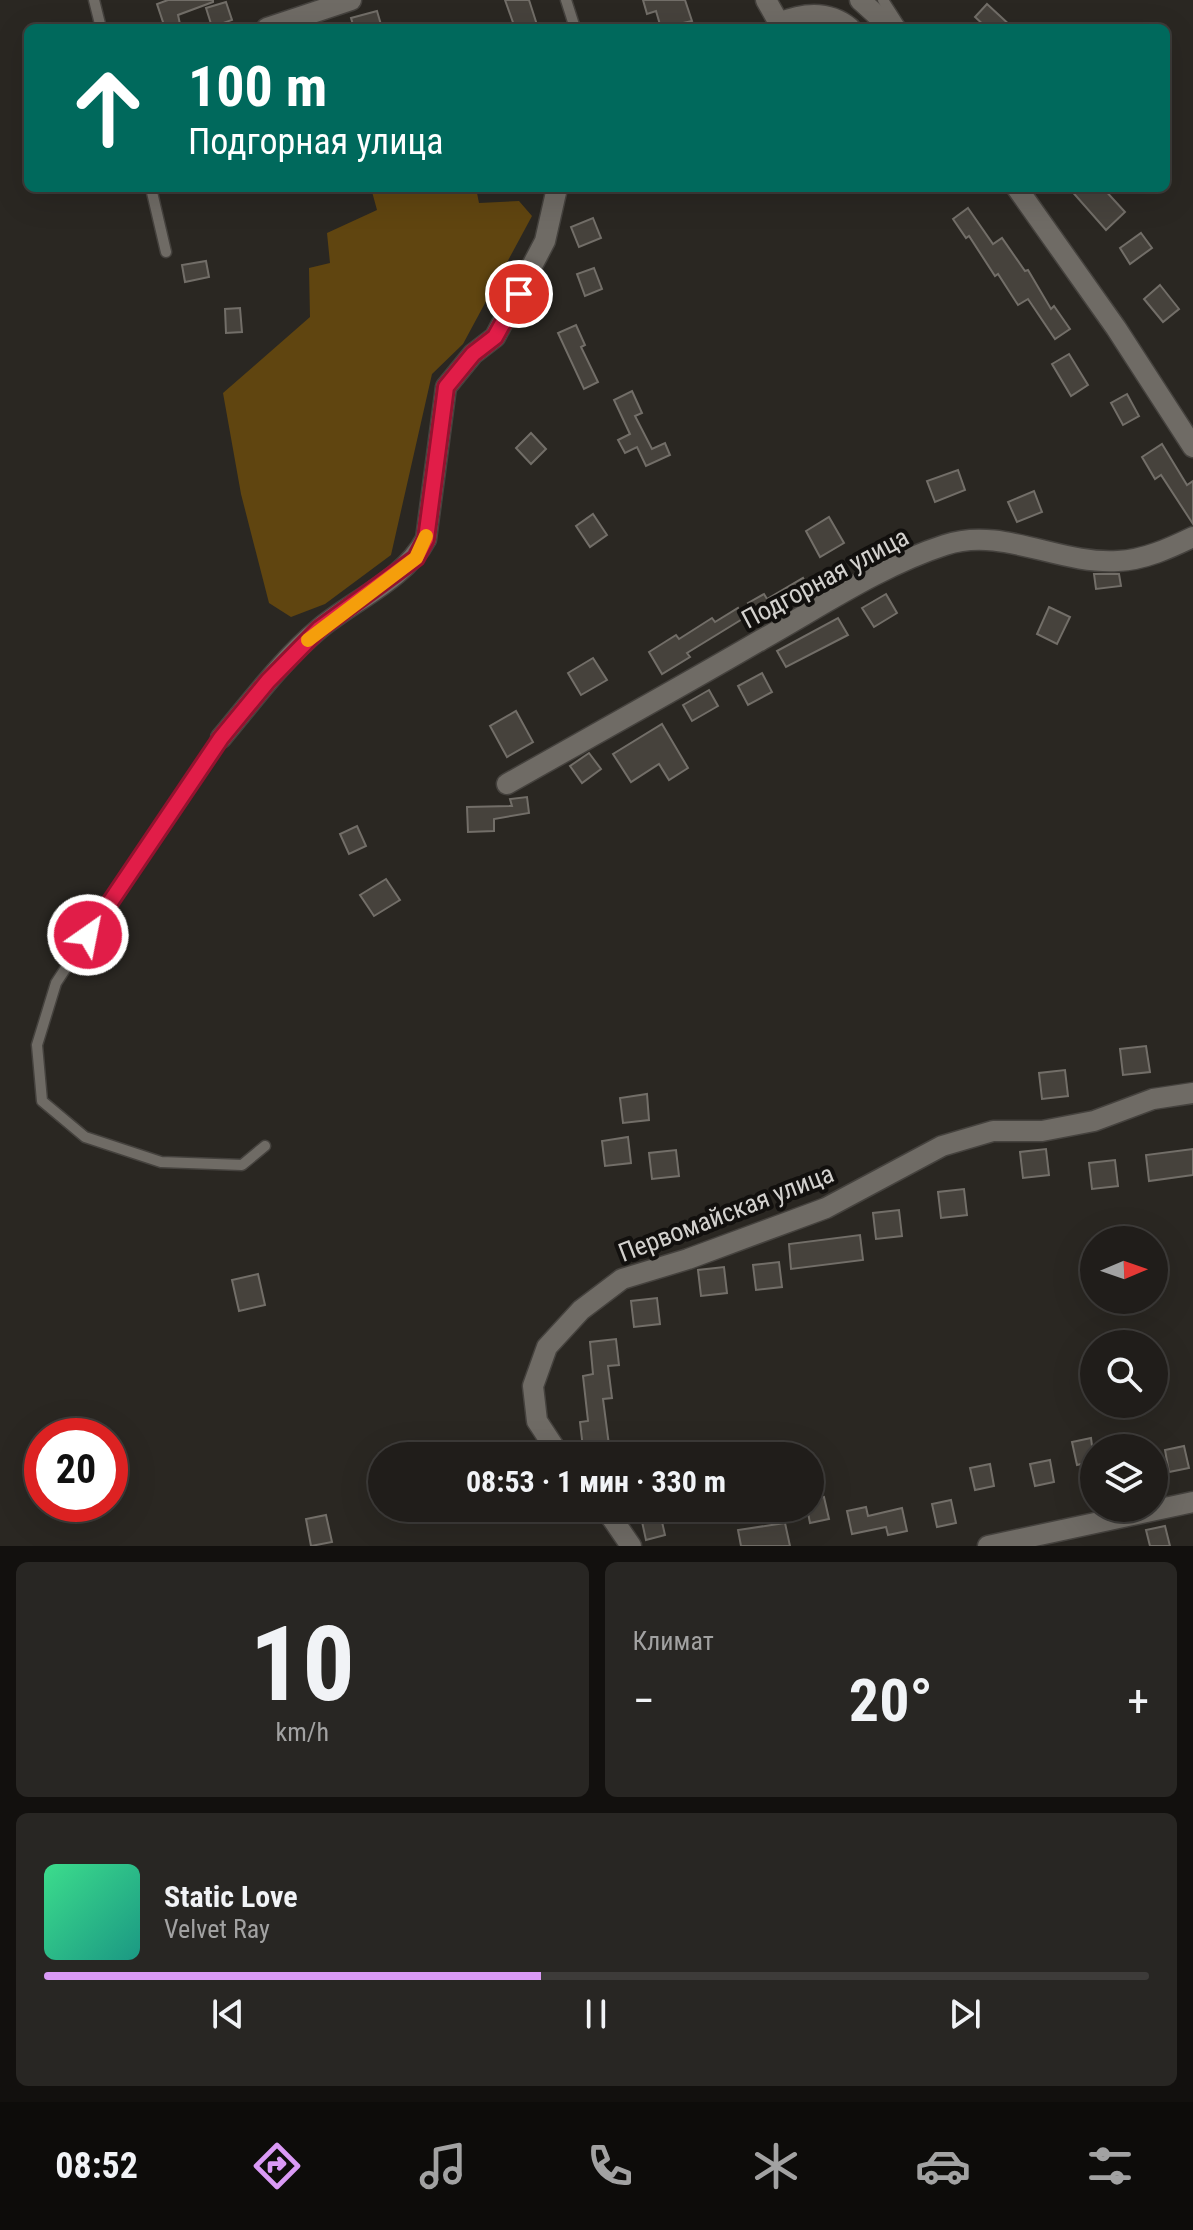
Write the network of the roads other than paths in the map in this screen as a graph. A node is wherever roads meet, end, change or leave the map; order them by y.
1 (94, 0) edge
2 (351, 0) edge
3 (566, 0) edge
4 (766, 0) edge
5 (860, 0) edge
6 (883, 0) edge
7 (100, 24) edge
8 (279, 24) edge
9 (574, 24) edge
10 (773, 24) edge
11 (781, 24) edge
12 (844, 24) edge
13 (887, 24) edge
14 (898, 24) edge
15 (152, 192) edge
16 (556, 192) edge
17 (1020, 192) edge
18 (166, 252) dead end
19 (1193, 447) edge
20 (1193, 537) edge
21 (221, 738) joint
22 (507, 784) dead end
23 (1193, 1093) edge
24 (265, 1146) dead end
25 (551, 1442) edge
26 (1193, 1502) edge
27 (615, 1522) edge
28 (631, 1546) edge
29 (988, 1546) edge

1 - 7 lane
2 - 8 street
3 - 9 lane
4 - 10 street
5 - 13 street
6 - 14 lane
11 - 12 street
15 - 18 lane
16 - 21 street
17 - 19 street
20 - 22 street, Подгорная улица
21 - 24 lane
23 - 25 street, Первомайская улица
26 - 29 street
27 - 28 street

